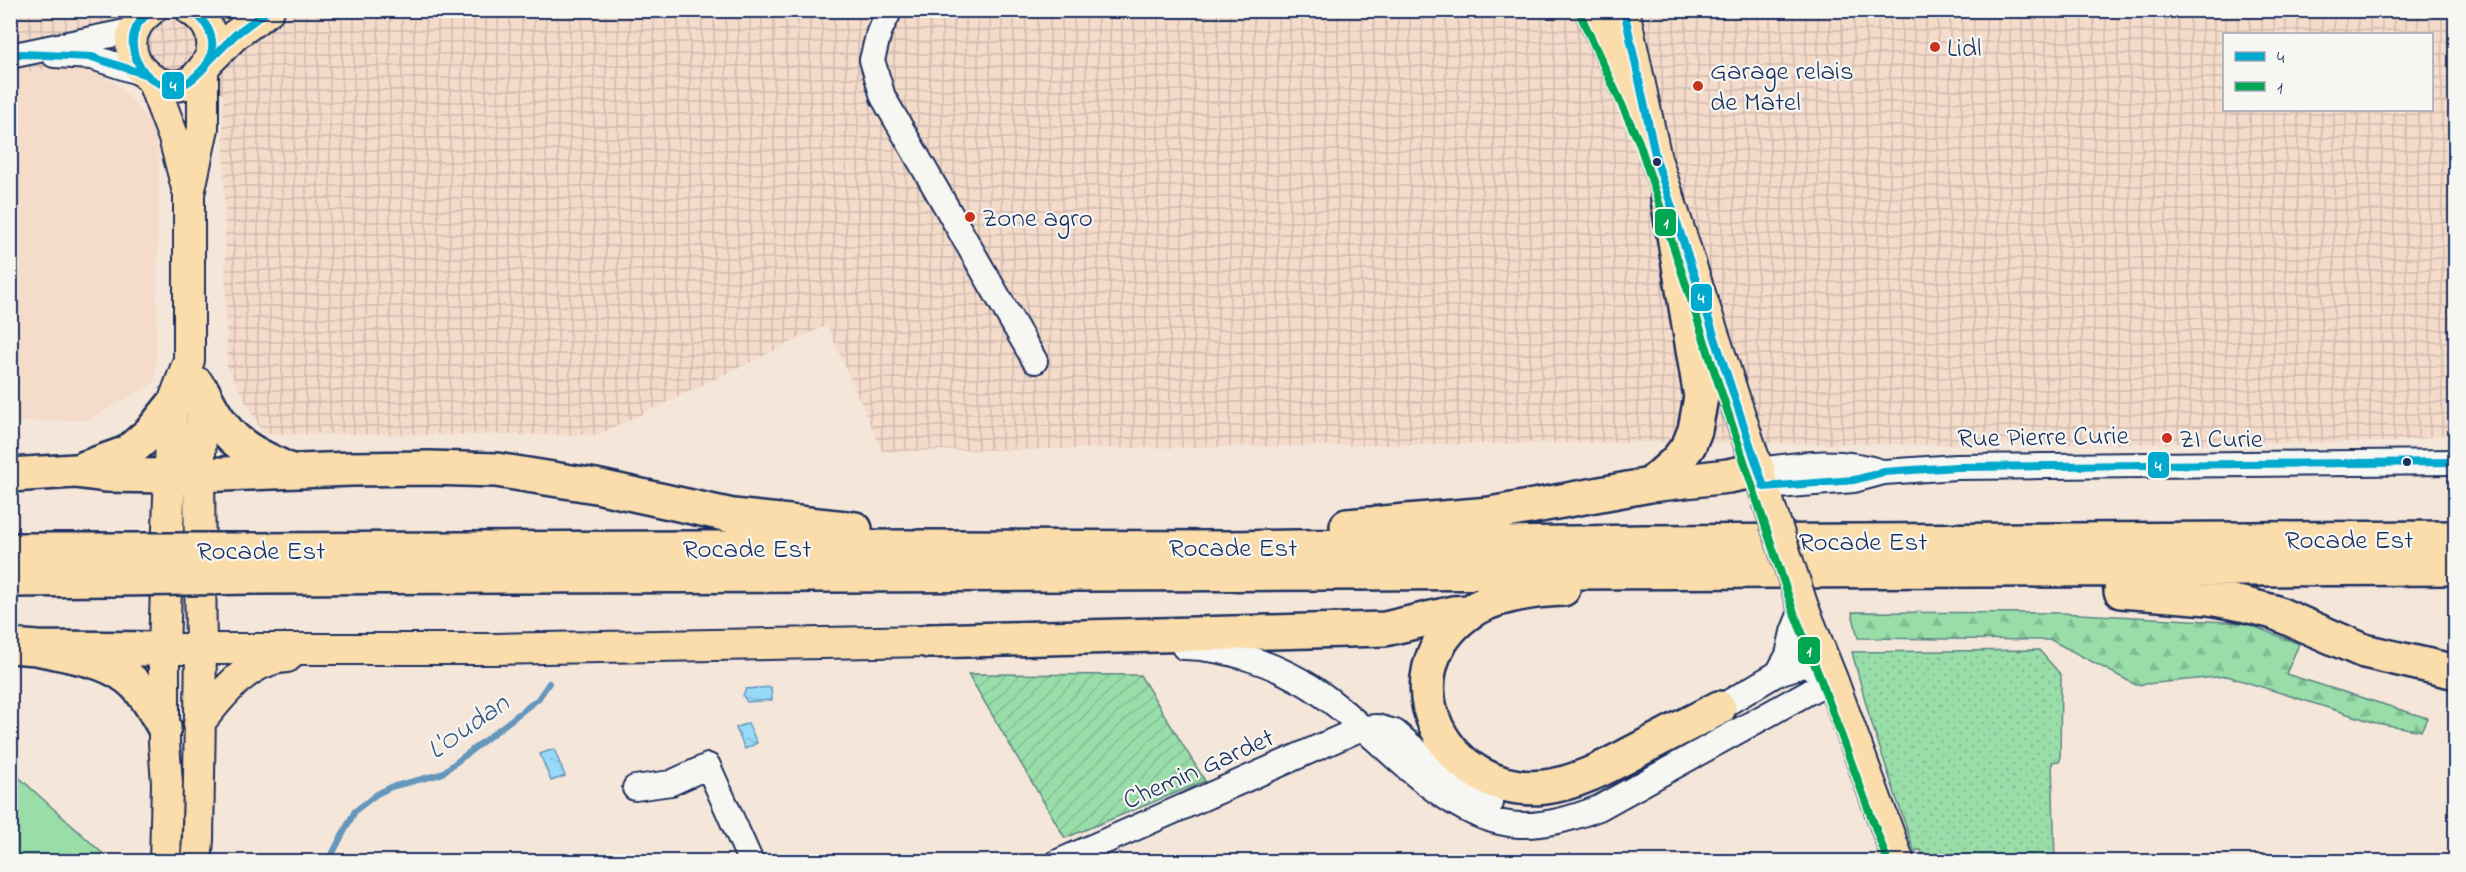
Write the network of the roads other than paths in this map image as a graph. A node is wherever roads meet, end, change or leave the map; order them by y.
1 (191, 10) edge
2 (269, 10) edge
3 (890, 10) edge
4 (1590, 10) edge
5 (1624, 10) edge
6 (143, 20) edge
7 (16, 55) edge
8 (206, 65) junction
9 (148, 77) junction
10 (1649, 138) junction
11 (189, 194) junction
12 (1668, 199) junction
13 (189, 360) junction
14 (1035, 361) dead end
15 (203, 392) junction
16 (172, 406) junction
17 (2456, 462) edge
18 (75, 471) junction
19 (292, 472) junction
20 (10, 475) edge
21 (184, 476) junction
22 (1761, 479) junction
23 (1650, 485) junction
24 (2456, 538) edge
25 (1225, 548) junction
26 (837, 549) junction
27 (10, 550) edge
28 (911, 551) junction
29 (116, 565) junction
30 (2456, 568) edge
31 (1678, 572) junction
32 (2029, 572) junction
33 (10, 580) edge
34 (1803, 608) junction
35 (1469, 612) junction
36 (929, 641) junction
37 (24, 647) edge
38 (164, 649) junction
39 (201, 649) junction
40 (423, 649) junction
41 (2451, 672) edge
42 (1778, 673) junction
43 (1831, 676) junction
44 (1719, 708) junction
45 (199, 723) junction
46 (164, 727) junction
47 (1362, 728) junction
48 (635, 788) dead end
49 (165, 861) edge
50 (196, 861) edge
51 (751, 861) edge
52 (1059, 861) edge
53 (1899, 861) edge

1 - 8 main road
2 - 8 main road
3 - 14 street
4 - 10 main road
5 - 10 main road
6 - 7 street
6 - 9 main road
7 - 9 street
8 - 9 main road
8 - 11 main road
9 - 11 main road
10 - 12 main road
11 - 13 main road
12 - 22 main road
12 - 23 highway
13 - 15 main road
13 - 16 main road
15 - 19 highway
15 - 21 main road
16 - 18 highway
16 - 21 main road
17 - 22 street, Rue Pierre Curie
18 - 20 highway
18 - 21 highway
19 - 21 highway
19 - 26 highway
21 - 38 main road
21 - 39 main road
22 - 23 highway
22 - 34 main road, bridge
23 - 25 highway
24 - 25 highway, Rocade Est
25 - 28 highway, Rocade Est
26 - 28 highway, Rocade Est
26 - 28 highway
26 - 29 highway, Rocade Est, bridge
27 - 29 highway, Rocade Est
28 - 31 highway, Rocade Est
29 - 33 highway, Rocade Est
30 - 32 highway, Rocade Est
31 - 32 highway, Rocade Est
31 - 35 highway
32 - 41 highway
34 - 42 street
34 - 43 main road
35 - 36 highway
35 - 44 highway
36 - 40 main road
36 - 47 street
37 - 38 highway
37 - 46 highway
38 - 39 main road
38 - 46 main road
39 - 40 main road
39 - 45 main road
40 - 45 main road
42 - 43 street
42 - 44 street
43 - 47 street
43 - 53 main road
44 - 47 street
45 - 50 main road
46 - 49 main road
47 - 52 street, Chemin Gardet
48 - 51 street

